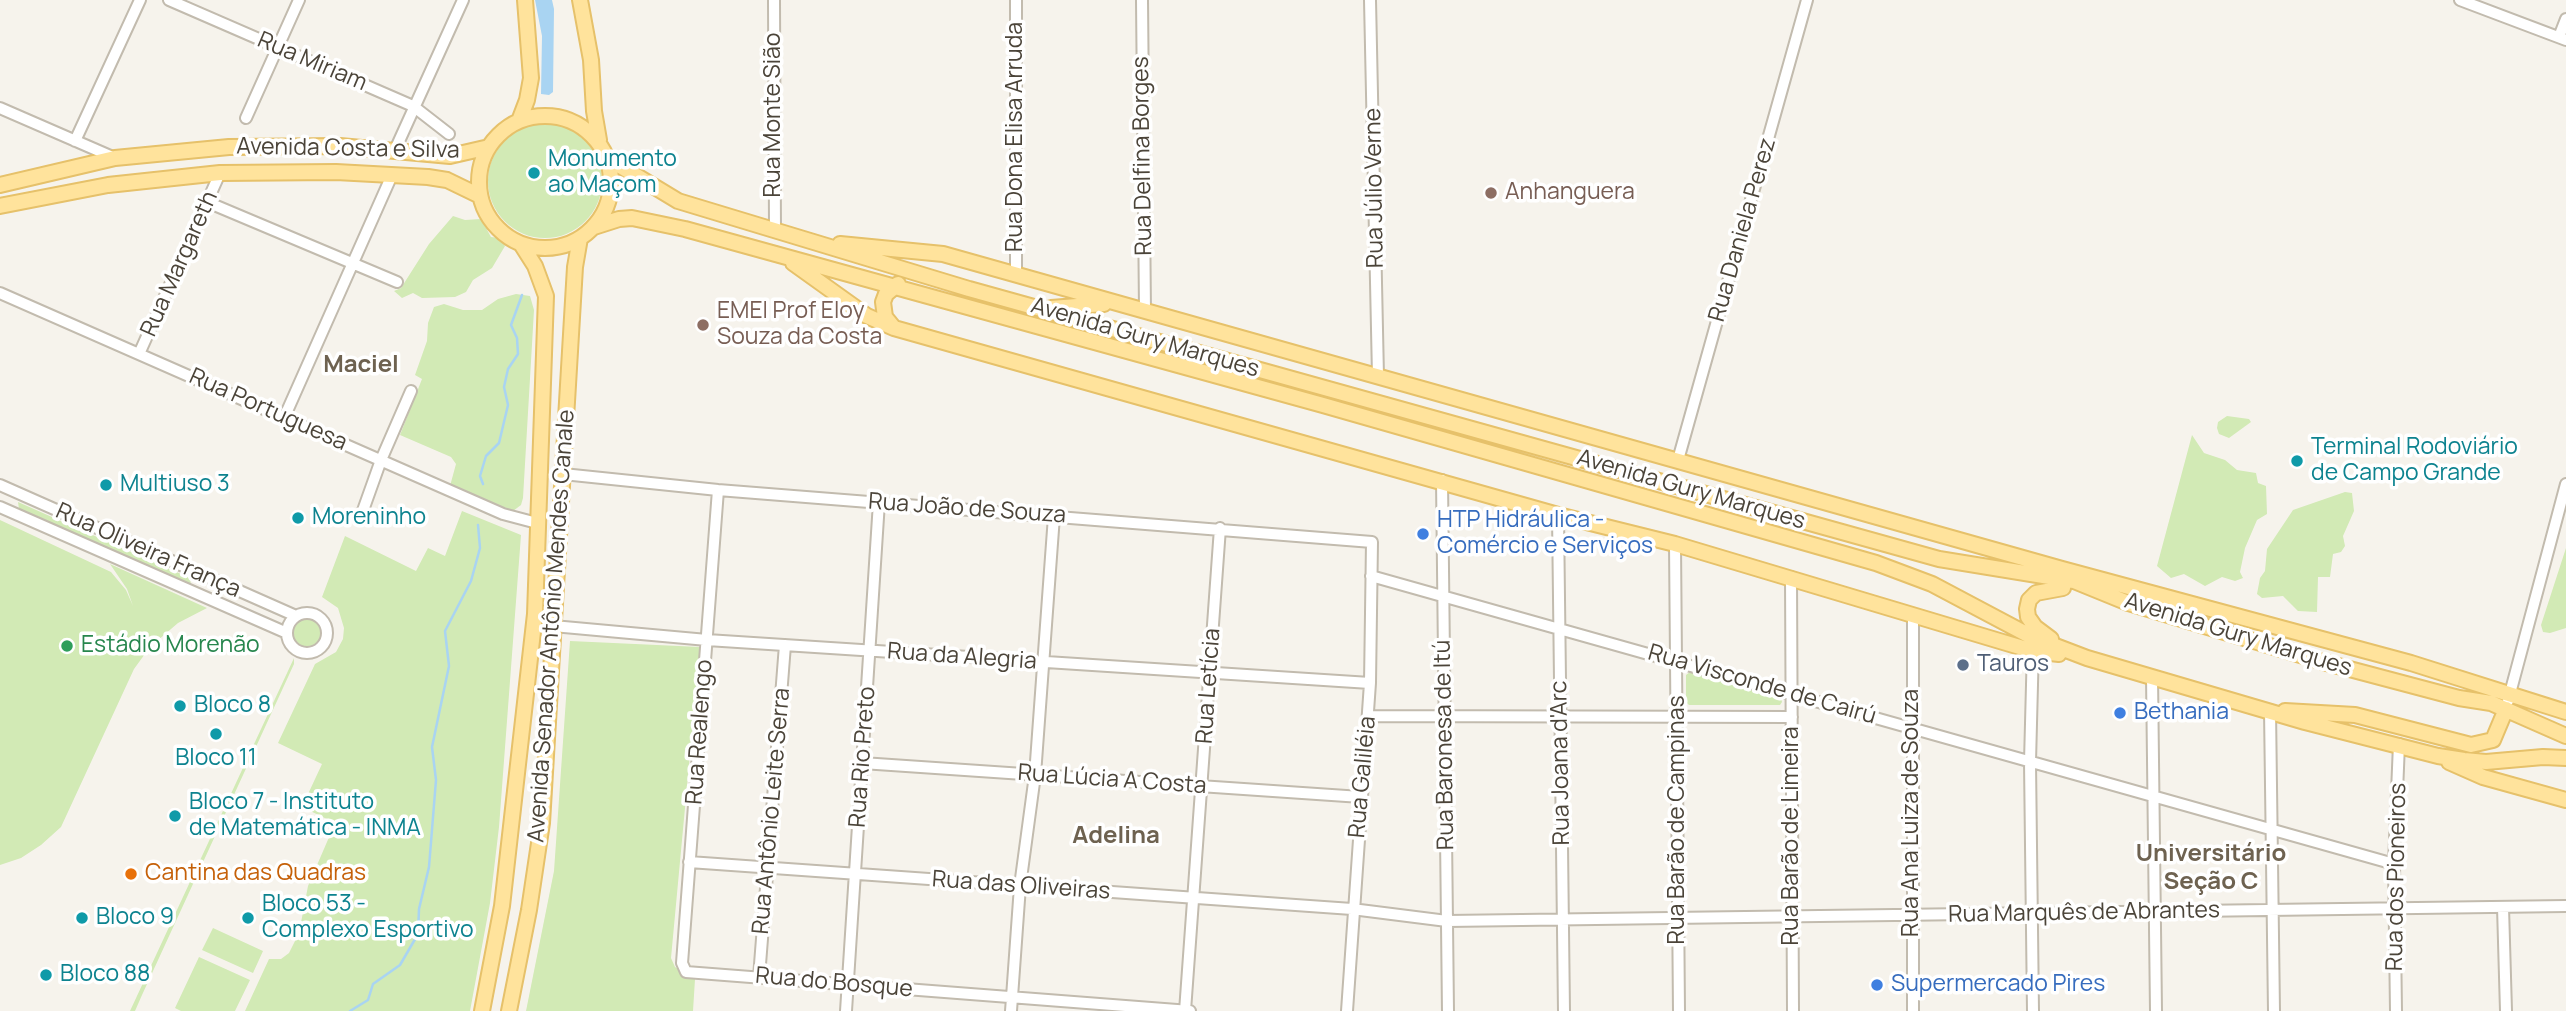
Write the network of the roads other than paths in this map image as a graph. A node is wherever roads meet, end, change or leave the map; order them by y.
1 (139, 0) edge
2 (169, 0) edge
3 (299, 0) edge
4 (463, 0) edge
5 (525, 0) edge
6 (580, 0) edge
7 (774, 0) edge
8 (1016, 0) edge
9 (1142, 0) edge
10 (1370, 0) edge
11 (1807, 0) edge
12 (2460, 0) edge
13 (2566, 19) edge
14 (2563, 39) edge
15 (278, 48) junction
16 (413, 106) junction
17 (0, 108) edge
18 (246, 118) dead end
19 (519, 121) junction
20 (449, 134) dead end
21 (75, 141) junction
22 (489, 147) junction
23 (396, 150) junction
24 (604, 151) junction
25 (115, 158) junction
26 (220, 173) junction
27 (392, 175) junction
28 (0, 183) edge
29 (480, 196) junction
30 (207, 202) junction
31 (0, 207) edge
32 (594, 227) junction
33 (775, 230) junction
34 (580, 238) junction
35 (815, 243) junction
36 (521, 244) junction
37 (780, 255) junction
38 (353, 263) junction
39 (1016, 275) junction
40 (397, 282) dead end
41 (892, 286) junction
42 (969, 289) junction
43 (0, 293) edge
44 (1116, 303) junction
45 (1041, 309) junction
46 (1145, 311) junction
47 (894, 328) junction
48 (139, 354) junction
49 (1378, 376) junction
50 (411, 391) dead end
51 (284, 418) junction
52 (381, 460) junction
53 (1678, 460) junction
54 (563, 474) junction
55 (1442, 480) junction
56 (2566, 484) edge
57 (0, 485) edge
58 (718, 490) junction
59 (13, 491) junction
60 (879, 502) junction
61 (2, 508) edge
62 (1558, 515) junction
63 (361, 516) dead end
64 (1054, 516) junction
65 (537, 523) junction
66 (1220, 528) junction
67 (1372, 542) joint
68 (1675, 544) junction
69 (2062, 569) junction
70 (556, 571) junction
71 (1371, 576) junction
72 (1791, 577) junction
73 (2074, 581) junction
74 (2093, 588) junction
75 (232, 589) junction
76 (1443, 597) junction
77 (2179, 600) junction
78 (2128, 603) junction
79 (226, 606) junction
80 (535, 614) junction
81 (296, 616) junction
82 (1913, 616) junction
83 (2028, 617) junction
84 (553, 626) junction
85 (1560, 629) junction
86 (287, 633) junction
87 (707, 640) junction
88 (2032, 644) junction
89 (785, 645) junction
90 (870, 651) junction
91 (2087, 658) junction
92 (1676, 661) junction
93 (1043, 663) junction
94 (1210, 674) junction
95 (2152, 676) junction
96 (1370, 683) junction
97 (1792, 694) junction
98 (2508, 703) junction
99 (2270, 710) junction
100 (2566, 712) edge
101 (1368, 716) junction
102 (1445, 717) junction
103 (1560, 717) junction
104 (1677, 717) junction
105 (1792, 717) junction
106 (1911, 727) junction
107 (2566, 736) edge
108 (2399, 744) junction
109 (2438, 756) junction
110 (2566, 758) edge
111 (2030, 762) junction
112 (862, 763) junction
113 (1035, 775) junction
114 (1201, 786) junction
115 (2154, 795) junction
116 (1361, 797) junction
117 (2566, 800) edge
118 (2272, 830) junction
119 (690, 862) junction
120 (2395, 864) junction
121 (768, 868) junction
122 (855, 874) junction
123 (1020, 886) junction
124 (1194, 899) junction
125 (2566, 906) edge
126 (2503, 907) junction
127 (1352, 909) junction
128 (2395, 909) junction
129 (2273, 910) junction
130 (2155, 912) junction
131 (2032, 914) junction
132 (1912, 915) junction
133 (1678, 918) junction
134 (1792, 918) junction
135 (1563, 920) junction
136 (1447, 921) junction
137 (686, 972) joint
138 (759, 977) junction
139 (848, 983) junction
140 (1011, 1005) edge
141 (482, 1011) edge
142 (509, 1011) edge
143 (846, 1011) edge
144 (1187, 1011) edge
145 (1347, 1011) edge
146 (1448, 1011) edge
147 (1564, 1011) edge
148 (1679, 1011) edge
149 (1793, 1011) edge
150 (1913, 1011) edge
151 (2033, 1011) edge
152 (2156, 1011) edge
153 (2274, 1011) edge
154 (2396, 1011) edge
155 (2506, 1011) edge

1 - 21 street
2 - 15 street, Rua Miriam
3 - 15 street
4 - 16 street
5 - 19 main road
6 - 24 main road
7 - 33 street, Rua Monte Sião
8 - 39 street, Rua Dona Elisa Arruda
9 - 46 street, Rua Delfina Borges
10 - 49 street, Rua Júlio Verne
11 - 53 street, Rua Daniela Perez
12 - 14 street
13 - 14 street
15 - 16 street, Rua Miriam
15 - 18 street
16 - 20 street, Rua Miriam
16 - 23 street
17 - 21 street
19 - 22 main road
19 - 24 main road
21 - 25 street
22 - 23 main road, Avenida Costa e Silva
22 - 29 main road
23 - 25 main road, Avenida Costa e Silva
24 - 32 main road
24 - 33 main road, Avenida Gury Marques
25 - 28 main road, Avenida Costa e Silva
26 - 27 main road, Avenida Costa e Silva
26 - 30 street, Rua Margareth
26 - 31 main road, Avenida Costa e Silva
27 - 29 main road, Avenida Costa e Silva
27 - 38 street
29 - 36 main road
30 - 38 street
30 - 48 street, Rua Margareth
32 - 34 main road
32 - 37 main road, Avenida Gury Marques
33 - 35 main road, Avenida Gury Marques
34 - 36 main road
34 - 54 main road, Avenida Senador Antônio Mendes Canale
35 - 39 main road, Avenida Gury Marques
35 - 42 main road, Avenida Gury Marques
36 - 65 main road, Avenida Senador Antônio Mendes Canale
37 - 41 main road, Avenida Gury Marques
37 - 47 main road, Avenida Gury Marques
38 - 40 street
38 - 51 street
39 - 44 main road, Avenida Gury Marques
41 - 42 main road
41 - 47 main road
41 - 88 main road, Avenida Gury Marques
42 - 45 main road, Avenida Gury Marques
43 - 48 street, Rua Portuguesa
44 - 45 main road
44 - 46 main road, Avenida Gury Marques
45 - 73 main road, Avenida Gury Marques
46 - 49 main road, Avenida Gury Marques
47 - 55 main road, Avenida Gury Marques
48 - 51 street, Rua Portuguesa
49 - 53 main road, Avenida Gury Marques
50 - 52 street
51 - 52 street, Rua Portuguesa
52 - 63 street
52 - 65 street, Rua Portuguesa
53 - 69 main road, Avenida Gury Marques
54 - 58 street, Rua João de Souza
54 - 70 main road, Avenida Senador Antônio Mendes Canale
55 - 62 main road, Avenida Gury Marques
55 - 76 street, Rua Baronesa de Itú
56 - 98 street
57 - 59 street, Rua Oliveira França
58 - 60 street, Rua João de Souza
58 - 87 street, Rua Realengo
59 - 61 street
59 - 75 street, Rua Oliveira França
60 - 64 street, Rua João de Souza
60 - 90 street, Rua Rio Preto
61 - 79 street, Rua Oliveira França
62 - 68 main road, Avenida Gury Marques
62 - 85 street, Rua Joana d'Arc
64 - 66 street, Rua João de Souza
64 - 93 street
65 - 70 main road
65 - 80 main road, Avenida Senador Antônio Mendes Canale
66 - 67 street, Rua João de Souza
66 - 94 street, Rua Letícia
67 - 71 street, Rua Galiléia
68 - 72 main road, Avenida Gury Marques
68 - 92 street, Rua Barão de Campinas
69 - 73 main road
69 - 77 main road, Avenida Gury Marques
70 - 84 main road, Avenida Senador Antônio Mendes Canale
71 - 76 street, Rua Visconde de Cairú
71 - 96 street, Rua Galiléia
72 - 82 main road, Avenida Gury Marques
72 - 97 street, Rua Barão de Limeira
73 - 74 main road, Avenida Gury Marques
74 - 78 main road, Avenida Gury Marques
74 - 83 main road
75 - 79 street
75 - 81 street, Rua Oliveira França
76 - 85 street, Rua Visconde de Cairú
76 - 102 street, Rua Baronesa de Itú
77 - 78 main road
77 - 98 main road, Avenida Gury Marques
78 - 98 main road, Avenida Gury Marques
79 - 86 street, Rua Oliveira França
80 - 84 main road
80 - 141 main road, Avenida Senador Antônio Mendes Canale
81 - 86 street
81 - 86 street
82 - 88 main road, Avenida Gury Marques
82 - 106 street, Rua Ana Luiza de Souza
83 - 88 street
83 - 91 main road
84 - 87 street, Rua da Alegria
84 - 142 main road, Avenida Senador Antônio Mendes Canale
85 - 92 street, Rua Visconde de Cairú
85 - 103 street, Rua Joana d'Arc
87 - 89 street, Rua da Alegria
87 - 119 street, Rua Realengo
88 - 91 main road, Avenida Gury Marques
88 - 111 street
89 - 90 street, Rua da Alegria
89 - 121 street, Rua Antônio Leite Serra
90 - 93 street, Rua da Alegria
90 - 112 street, Rua Rio Preto
91 - 95 main road, Avenida Gury Marques
92 - 97 street, Rua Visconde de Cairú
92 - 104 street, Rua Barão de Campinas
93 - 94 street, Rua da Alegria
93 - 113 street
94 - 96 street, Rua da Alegria
94 - 114 street, Rua Letícia
95 - 99 main road, Avenida Gury Marques
95 - 115 street
96 - 101 street, Rua Galiléia
97 - 105 street, Rua Barão de Limeira
97 - 106 street, Rua Visconde de Cairú
98 - 99 main road
98 - 100 main road, Avenida Gury Marques
98 - 107 main road, Avenida Gury Marques
99 - 108 main road, Avenida Gury Marques
99 - 118 street
101 - 102 street
101 - 116 street, Rua Galiléia
102 - 103 street
102 - 136 street, Rua Baronesa de Itú
103 - 104 street
103 - 135 street, Rua Joana d'Arc
104 - 105 street
104 - 133 street, Rua Barão de Campinas
105 - 134 street, Rua Barão de Limeira
106 - 111 street, Rua Visconde de Cairú
106 - 132 street, Rua Ana Luiza de Souza
108 - 109 main road, Avenida Gury Marques
108 - 120 street, Rua dos Pioneiros
109 - 110 main road, Avenida Gury Marques
109 - 117 main road, Avenida Gury Marques
111 - 115 street, Rua Visconde de Cairú
111 - 131 street
112 - 113 street, Rua Lúcia A Costa
112 - 122 street, Rua Rio Preto
113 - 114 street, Rua Lúcia A Costa
113 - 123 street
114 - 116 street, Rua Lúcia A Costa
114 - 124 street, Rua Letícia
115 - 118 street, Rua Visconde de Cairú
115 - 130 street
116 - 127 street, Rua Galiléia
118 - 120 street, Rua Visconde de Cairú
118 - 129 street
119 - 121 street, Rua das Oliveiras
119 - 137 street, Rua Realengo
120 - 128 street, Rua dos Pioneiros
121 - 122 street, Rua das Oliveiras
121 - 138 street, Rua Antônio Leite Serra
122 - 123 street, Rua das Oliveiras
122 - 139 street, Rua Rio Preto
123 - 124 street, Rua das Oliveiras
123 - 140 street
124 - 127 street, Rua das Oliveiras
124 - 144 street, Rua Letícia
125 - 126 street, Rua Marquês de Abrantes
126 - 128 street, Rua Marquês de Abrantes
126 - 155 street
127 - 136 street, Rua Marquês de Abrantes
127 - 145 street, Rua Galiléia
128 - 129 street, Rua Marquês de Abrantes
128 - 154 street, Rua dos Pioneiros
129 - 130 street, Rua Marquês de Abrantes
129 - 153 street
130 - 131 street, Rua Marquês de Abrantes
130 - 152 street
131 - 132 street, Rua Marquês de Abrantes
131 - 151 street
132 - 134 street, Rua Marquês de Abrantes
132 - 150 street, Rua Ana Luiza de Souza
133 - 134 street, Rua Marquês de Abrantes
133 - 135 street, Rua Marquês de Abrantes
133 - 148 street, Rua Barão de Campinas
134 - 149 street, Rua Barão de Limeira
135 - 136 street, Rua Marquês de Abrantes
135 - 147 street, Rua Joana d'Arc
136 - 146 street, Rua Baronesa de Itú
137 - 138 street, Rua do Bosque
138 - 139 street, Rua do Bosque
139 - 140 street, Rua do Bosque
139 - 143 street, Rua Rio Preto
140 - 144 street, Rua do Bosque

